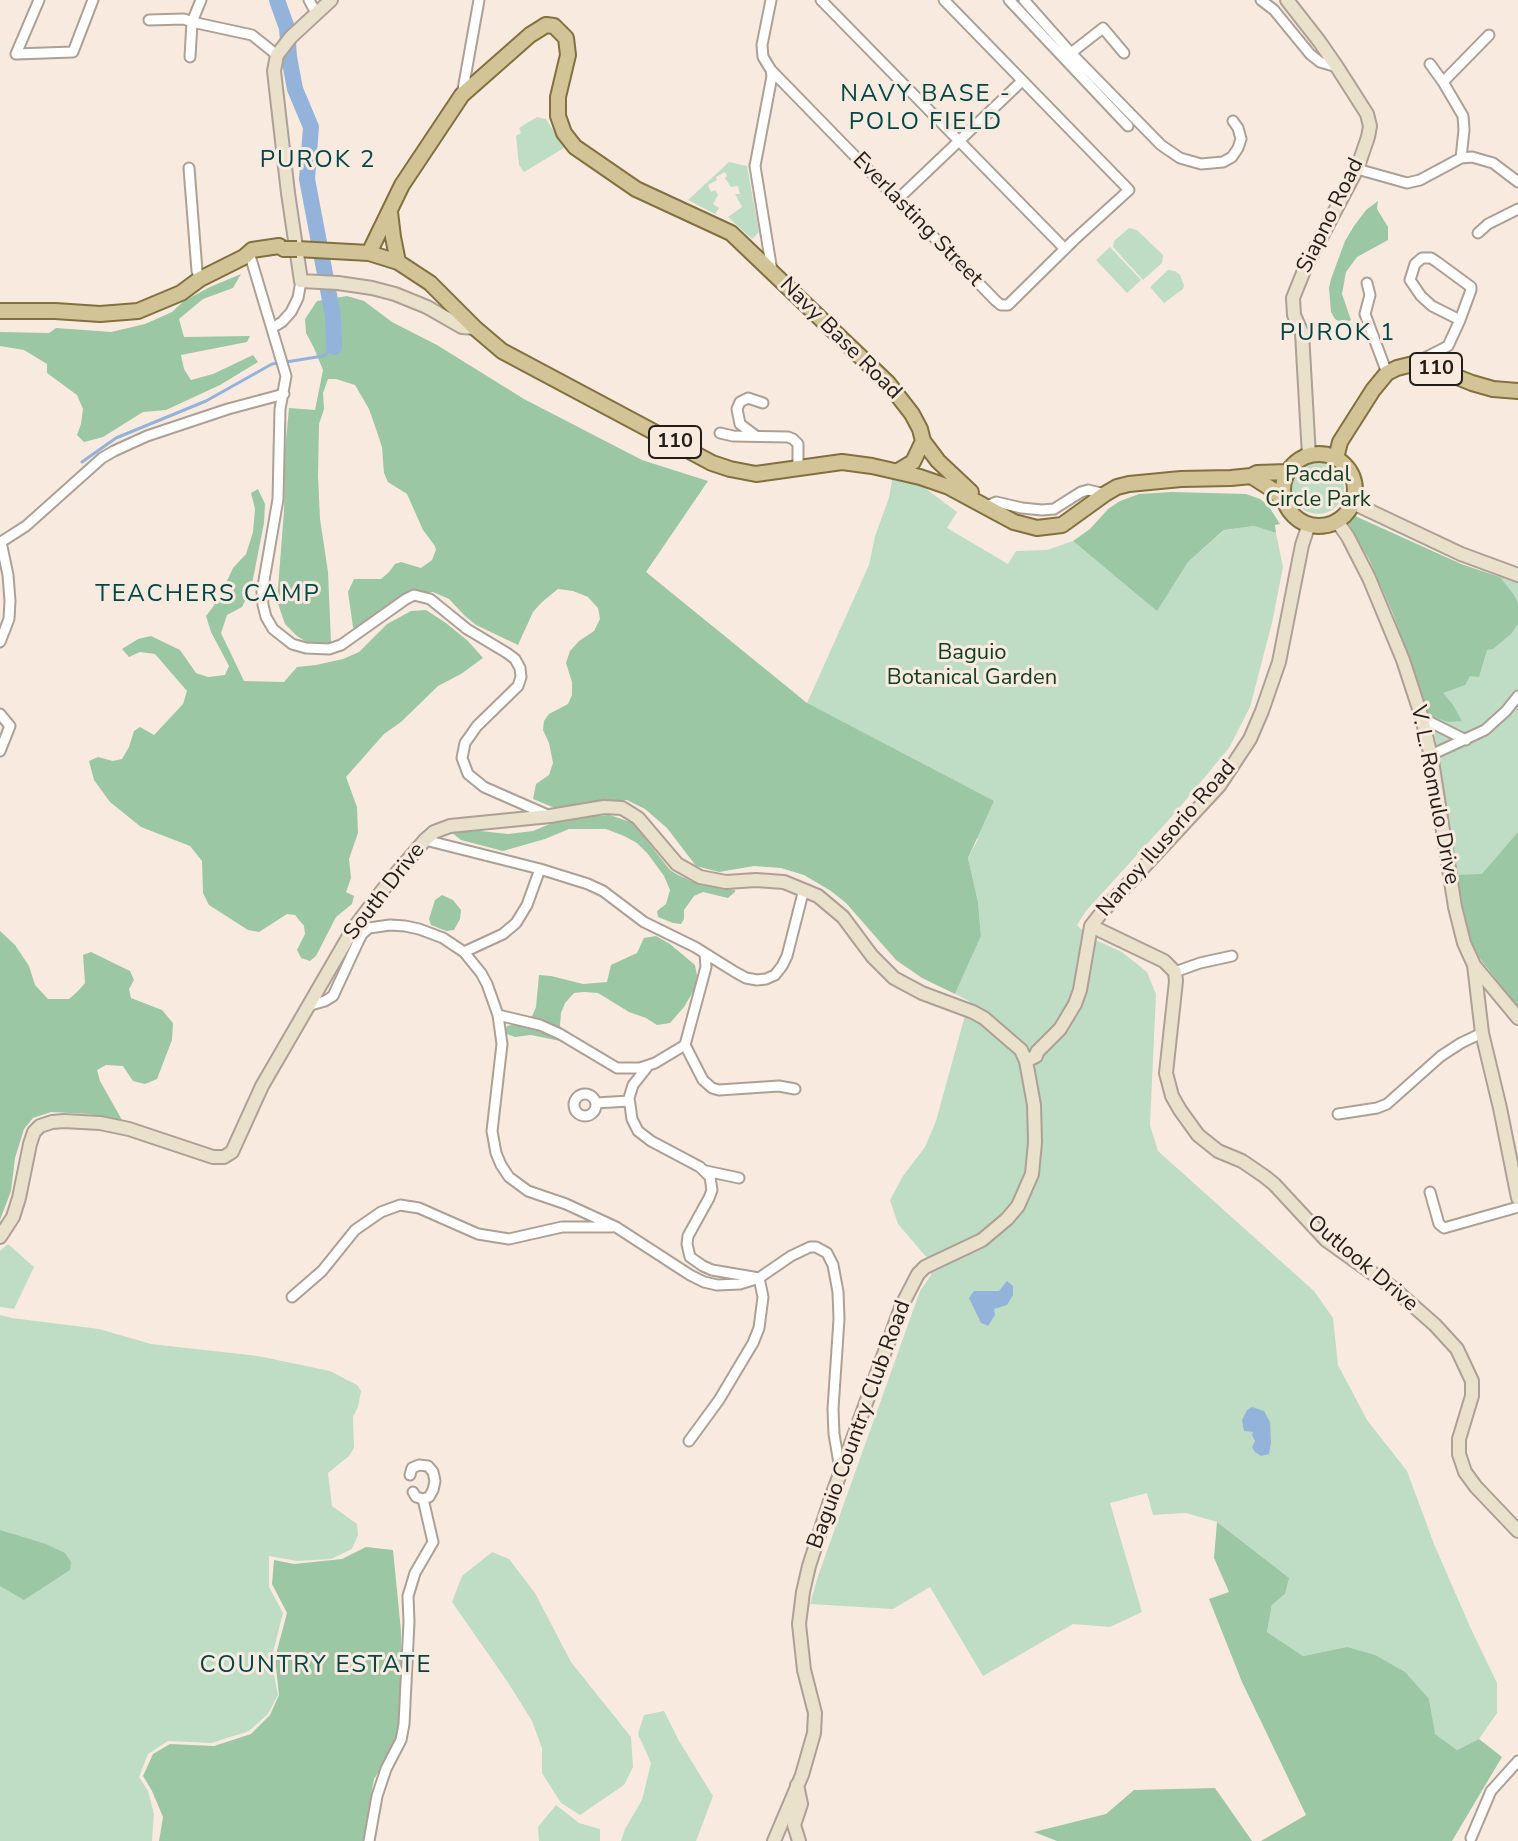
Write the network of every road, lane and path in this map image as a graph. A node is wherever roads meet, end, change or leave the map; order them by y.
1 (39, 0) edge
2 (93, 0) edge
3 (201, 0) edge
4 (309, 0) edge
5 (331, 0) edge
6 (479, 0) edge
7 (771, 0) edge
8 (821, 0) edge
9 (944, 0) edge
10 (1009, 0) edge
11 (1024, 0) edge
12 (1261, 0) edge
13 (1287, 0) edge
14 (316, 13) junction
15 (149, 20) dead end
16 (192, 22) junction
17 (1489, 35) dead end
18 (1071, 53) junction
19 (1124, 53) dead end
20 (277, 55) junction
21 (190, 57) dead end
22 (1430, 64) dead end
23 (1337, 67) junction
24 (771, 70) junction
25 (1022, 81) junction
26 (1443, 82) junction
27 (462, 95) junction
28 (1233, 121) dead end
29 (1128, 126) dead end
30 (960, 141) junction
31 (1461, 158) junction
32 (189, 168) dead end
33 (1357, 169) junction
34 (1518, 182) edge
35 (897, 200) junction
36 (1518, 209) edge
37 (389, 211) junction
38 (1478, 233) dead end
39 (1065, 249) junction
40 (368, 253) junction
41 (248, 258) junction
42 (398, 262) junction
43 (772, 271) junction
44 (200, 279) junction
45 (301, 281) junction
46 (1367, 283) dead end
47 (0, 311) edge
48 (1460, 320) junction
49 (272, 328) junction
50 (475, 328) junction
51 (1413, 364) junction
52 (1387, 373) junction
53 (1518, 391) edge
54 (284, 394) junction
55 (763, 403) dead end
56 (720, 433) dead end
57 (756, 436) junction
58 (923, 441) junction
59 (1309, 456) junction
60 (1336, 458) junction
61 (798, 467) junction
62 (898, 471) junction
63 (1288, 472) junction
64 (1251, 476) junction
65 (1353, 503) junction
66 (1286, 504) junction
67 (982, 505) junction
68 (1337, 521) junction
69 (1309, 524) junction
70 (1518, 575) edge
71 (0, 642) edge
72 (1518, 696) edge
73 (0, 714) edge
74 (1422, 718) junction
75 (1466, 740) junction
76 (0, 751) edge
77 (1431, 755) junction
78 (550, 816) junction
79 (425, 840) junction
80 (540, 869) junction
81 (804, 889) junction
82 (1091, 926) junction
83 (464, 952) junction
84 (1232, 956) dead end
85 (708, 960) junction
86 (1474, 965) junction
87 (1175, 972) junction
88 (311, 1005) junction
89 (498, 1015) junction
90 (1518, 1018) edge
91 (1482, 1033) junction
92 (685, 1045) junction
93 (1028, 1055) junction
94 (648, 1066) junction
95 (625, 1070) junction
96 (795, 1089) dead end
97 (630, 1096) junction
98 (596, 1103) dead end
99 (1338, 1114) dead end
100 (706, 1171) junction
101 (739, 1178) dead end
102 (1430, 1192) dead end
103 (1518, 1198) edge
104 (1518, 1207) edge
105 (616, 1227) junction
106 (0, 1237) edge
107 (759, 1278) junction
108 (292, 1297) dead end
109 (689, 1441) dead end
110 (841, 1464) junction
111 (410, 1475) dead end
112 (413, 1492) dead end
113 (423, 1499) junction
114 (1518, 1531) edge
115 (1517, 1763) edge
116 (797, 1785) junction
117 (1471, 1838) dead end
118 (369, 1841) edge
119 (774, 1841) edge
120 (799, 1841) edge

1 - 2 street
3 - 16 street
4 - 14 street
5 - 14 main road
6 - 27 street
7 - 24 street, Navy Base Road
8 - 30 street
9 - 25 street
10 - 29 street
11 - 18 street
12 - 23 street
13 - 23 main road, Siapno Road
14 - 20 main road
15 - 16 street
16 - 20 street
16 - 21 street
17 - 26 street
18 - 19 street
18 - 28 street
20 - 45 main road
22 - 26 street
23 - 33 main road, Siapno Road
24 - 35 street, Everlasting Street
24 - 43 street, Navy Base Road
25 - 30 street
25 - 39 street
26 - 31 street
27 - 37 main road
27 - 43 main road
30 - 35 street
30 - 39 street
31 - 33 street
31 - 34 street
32 - 44 street
33 - 59 main road, Siapno Road
35 - 39 street, Everlasting Street
36 - 38 street
37 - 40 main road
37 - 42 main road
40 - 41 main road, 110
40 - 42 main road, 110
41 - 44 main road, 110
41 - 49 street
42 - 50 main road, 110
43 - 58 main road, Navy Base Road
44 - 47 main road, 110
45 - 49 street
45 - 50 main road
46 - 52 street
48 - 48 street
48 - 51 street
49 - 54 street
50 - 61 main road, 110
51 - 52 main road, 110
51 - 53 main road, 110
52 - 60 main road, 110
54 - 71 street
54 - 78 street
55 - 57 street
56 - 57 street
57 - 61 street
58 - 62 main road
58 - 67 main road, Navy Base Road
59 - 60 main road
59 - 63 main road
60 - 65 main road
61 - 62 main road, 110
62 - 67 main road, 110
63 - 64 main road, 110
63 - 66 main road
64 - 66 main road
64 - 67 main road, 110
65 - 68 main road
65 - 70 main road
66 - 69 main road
68 - 69 main road
68 - 74 main road, V. L. Romulo Drive
69 - 82 main road, Nanoy Ilusorio Road
72 - 75 street
73 - 76 street
74 - 75 street
74 - 77 main road, V. L. Romulo Drive
75 - 77 street
77 - 86 main road, V. L. Romulo Drive
78 - 79 main road, South Drive
78 - 81 main road, South Drive
79 - 80 street
79 - 88 main road, South Drive
80 - 83 street
80 - 85 street
81 - 85 street
81 - 93 main road, South Drive
82 - 87 main road
82 - 93 main road, Nanoy Ilusorio Road
83 - 88 street
83 - 89 street
84 - 87 street
85 - 92 street
86 - 90 main road, V. L. Romulo Drive
86 - 91 main road
87 - 114 main road, Outlook Drive
88 - 106 main road, South Drive
89 - 95 street
89 - 105 street
91 - 99 street
91 - 103 main road
92 - 94 street
92 - 96 street
93 - 110 main road, Baguio Country Club Road
94 - 95 street
94 - 97 street
95 - 97 street
97 - 98 street
97 - 100 street
100 - 101 street
100 - 107 street
102 - 104 street
105 - 107 street
105 - 108 street
107 - 109 street
107 - 110 street
110 - 116 main road, Baguio Country Club Road
111 - 113 street
112 - 113 street
113 - 118 street
115 - 117 street
116 - 119 main road, Baguio Country Club Road
116 - 120 main road

